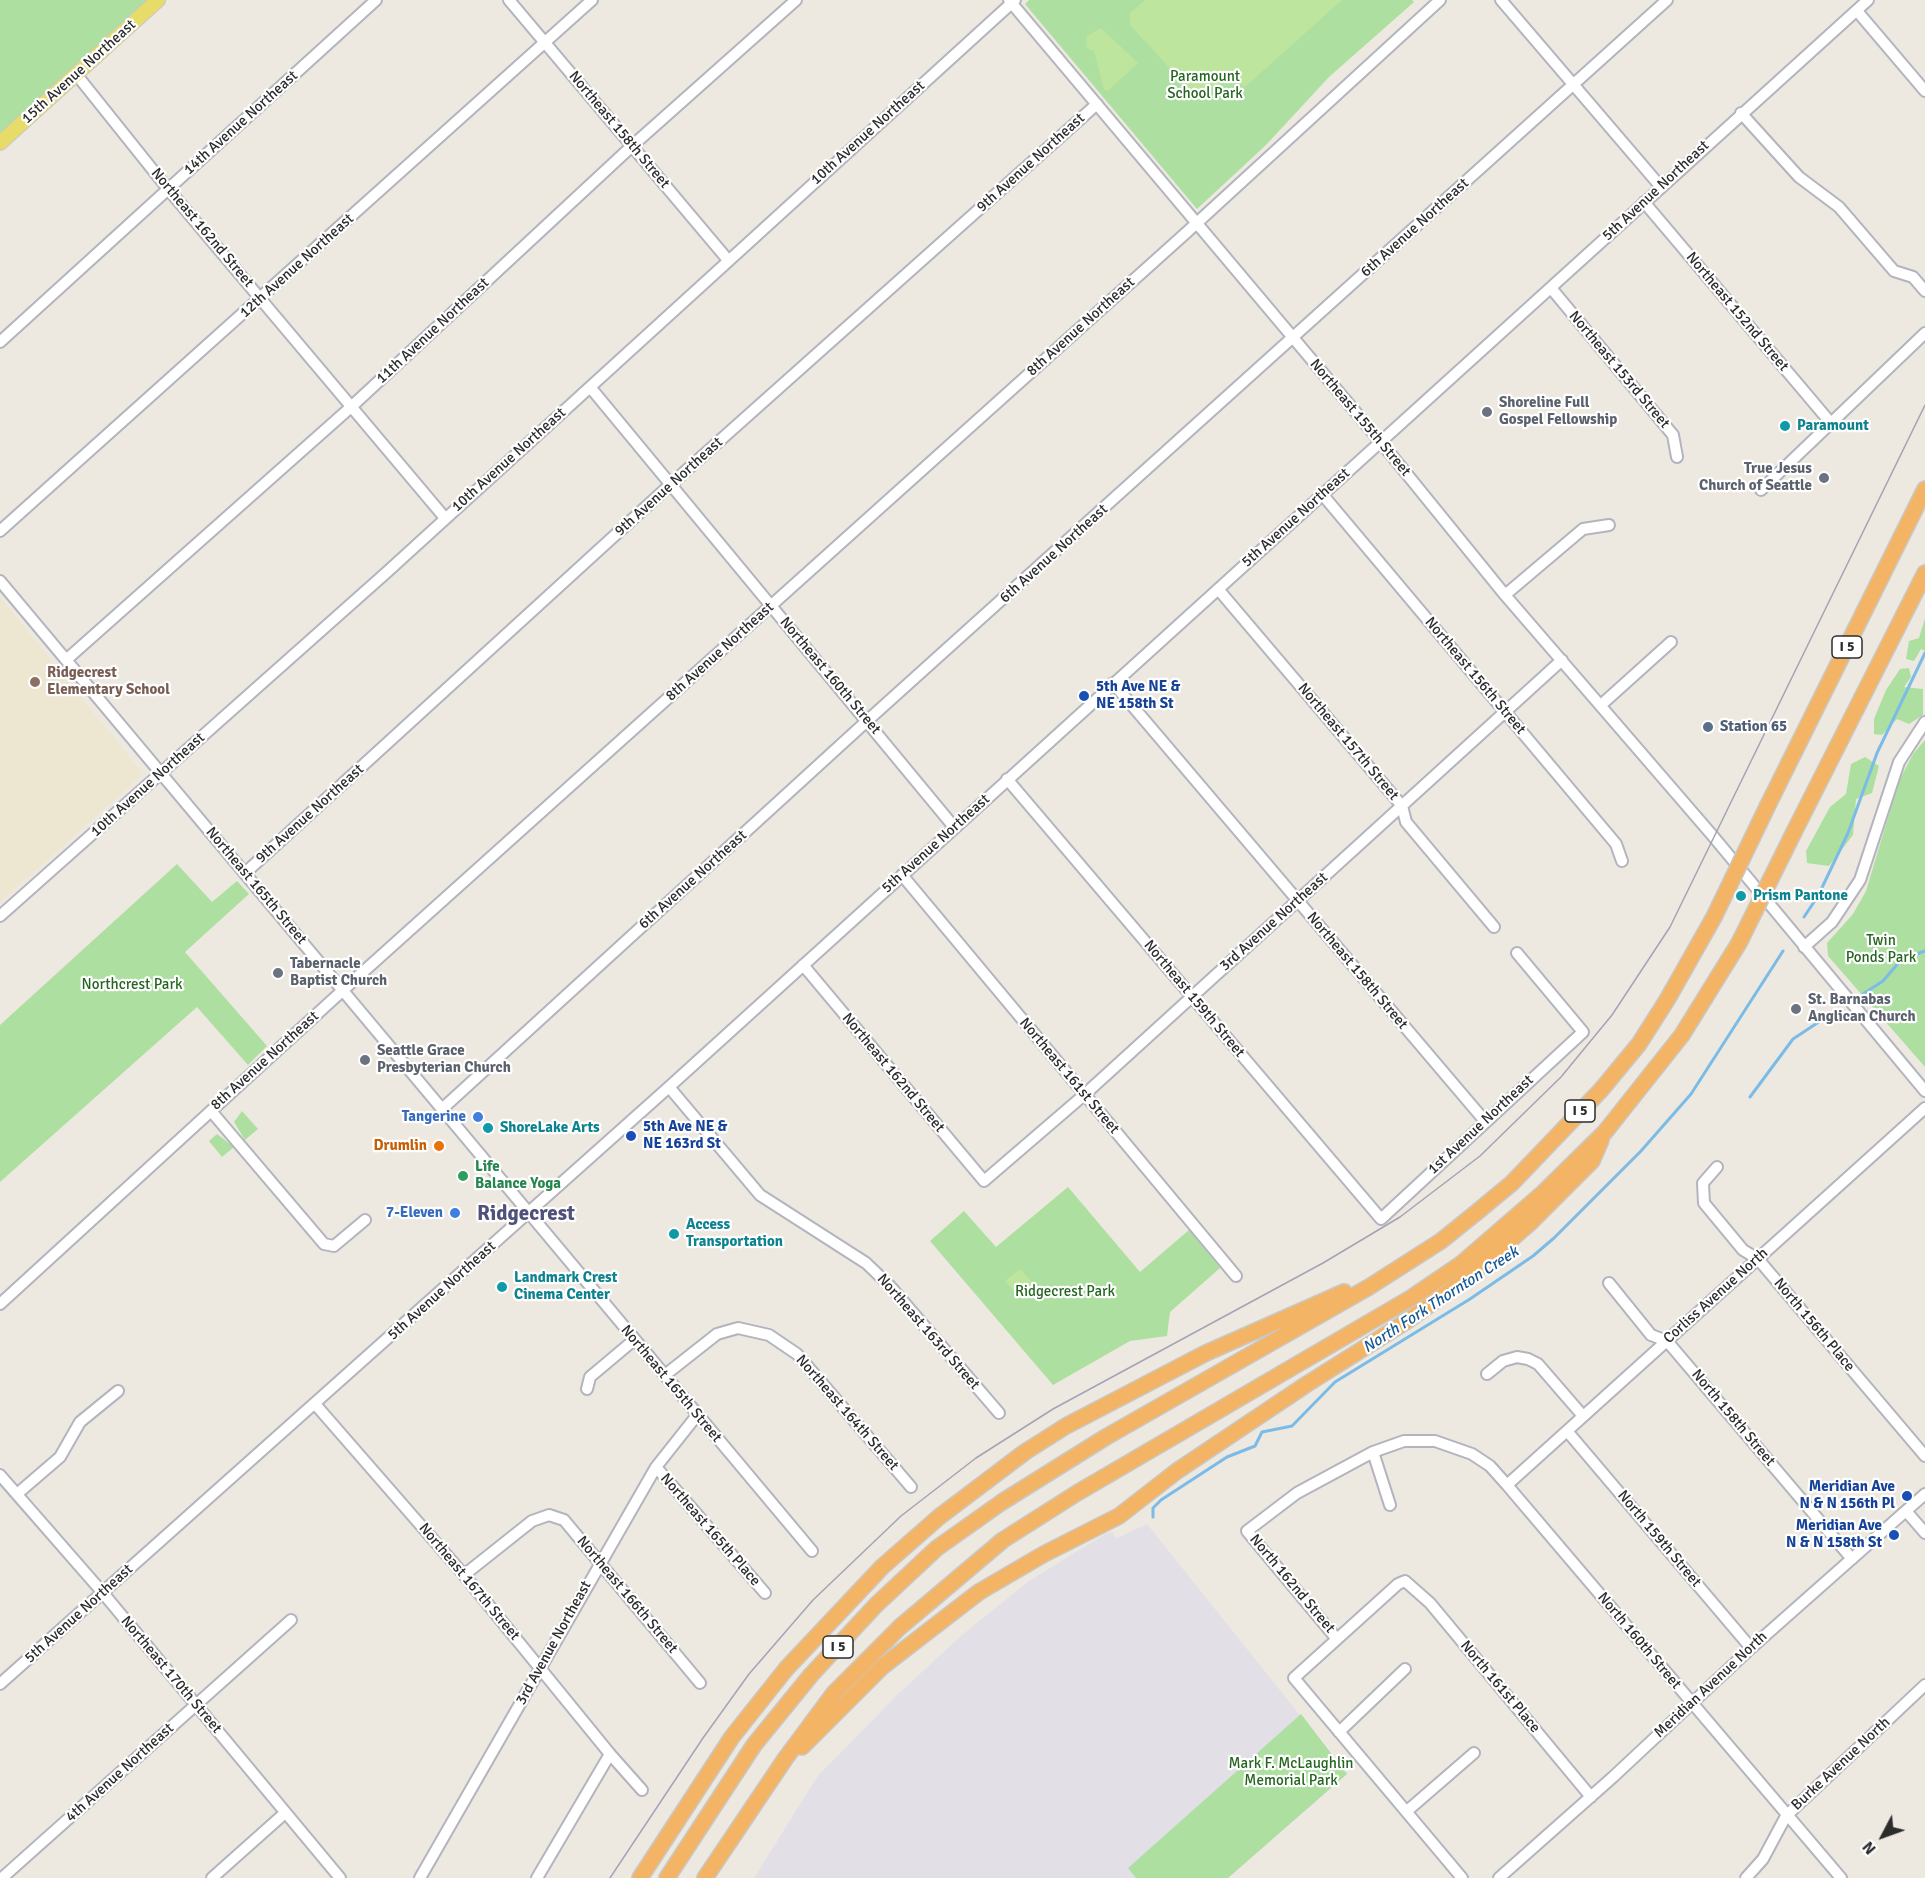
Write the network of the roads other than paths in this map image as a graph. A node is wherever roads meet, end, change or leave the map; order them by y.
1 (158, 0) edge
2 (376, 0) edge
3 (509, 0) edge
4 (592, 0) edge
5 (796, 0) edge
6 (1440, 0) edge
7 (1501, 0) edge
8 (1667, 0) edge
9 (1868, 0) edge
10 (1012, 1) edge
11 (1857, 10) junction
12 (545, 43) junction
13 (76, 74) junction
14 (1574, 83) junction
15 (1925, 91) edge
16 (1097, 104) junction
17 (1742, 113) junction
18 (0, 143) edge
19 (632, 146) junction
20 (1661, 187) junction
21 (168, 189) junction
22 (1644, 202) junction
23 (1196, 224) junction
24 (728, 260) junction
25 (1551, 288) junction
26 (1925, 291) edge
27 (261, 298) junction
28 (1925, 333) edge
29 (1294, 339) junction
30 (0, 342) edge
31 (590, 387) junction
32 (351, 407) junction
33 (1830, 422) junction
34 (1380, 441) junction
35 (1677, 457) dead end
36 (670, 485) junction
37 (1925, 489) edge
38 (1761, 490) dead end
39 (1322, 494) junction
40 (445, 518) junction
41 (1609, 525) dead end
42 (0, 531) edge
43 (1925, 573) edge
44 (0, 581) edge
45 (1218, 589) junction
46 (1505, 595) junction
47 (771, 606) junction
48 (1671, 642) dead end
49 (66, 660) junction
50 (1562, 660) junction
51 (1113, 683) junction
52 (1601, 705) junction
53 (1505, 711) junction
54 (868, 720) junction
55 (1925, 722) edge
56 (161, 773) junction
57 (1007, 779) junction
58 (1402, 806) junction
59 (954, 827) junction
60 (1622, 861) dead end
61 (245, 873) junction
62 (902, 875) junction
63 (1298, 900) junction
64 (0, 916) edge
65 (1494, 927) dead end
66 (1804, 947) junction
67 (1517, 953) dead end
68 (803, 965) junction
69 (343, 990) junction
70 (1193, 996) junction
71 (669, 1088) junction
72 (1925, 1091) edge
73 (1084, 1095) junction
74 (1925, 1108) edge
75 (442, 1109) junction
76 (211, 1111) junction
77 (1484, 1120) junction
78 (1605, 1132) junction
79 (1717, 1167) dead end
80 (984, 1181) joint
81 (529, 1213) junction
82 (1381, 1219) joint
83 (365, 1220) dead end
84 (1758, 1259) junction
85 (1402, 1266) junction
86 (1236, 1276) dead end
87 (1609, 1283) dead end
88 (0, 1304) edge
89 (634, 1340) junction
90 (1667, 1341) junction
91 (1487, 1374) dead end
92 (665, 1375) junction
93 (587, 1389) dead end
94 (118, 1391) dead end
95 (315, 1404) junction
96 (999, 1413) dead end
97 (698, 1414) junction
98 (1583, 1416) junction
99 (1567, 1431) junction
100 (1373, 1452) junction
101 (1925, 1456) edge
102 (656, 1467) junction
103 (0, 1475) edge
104 (1507, 1485) junction
105 (910, 1488) dead end
106 (17, 1494) junction
107 (1925, 1494) edge
108 (1390, 1505) dead end
109 (1906, 1511) junction
110 (1248, 1531) joint
111 (1925, 1533) edge
112 (812, 1551) dead end
113 (1852, 1559) junction
114 (600, 1561) junction
115 (464, 1575) junction
116 (103, 1593) junction
117 (765, 1593) dead end
118 (291, 1620) dead end
119 (1336, 1638) junction
120 (1751, 1648) junction
121 (541, 1667) junction
122 (1405, 1670) dead end
123 (700, 1683) dead end
124 (0, 1684) edge
125 (1925, 1685) edge
126 (1692, 1703) junction
127 (196, 1706) junction
128 (1340, 1732) junction
129 (1474, 1753) dead end
130 (610, 1754) junction
131 (785, 1759) junction
132 (642, 1790) dead end
133 (1591, 1797) junction
134 (1407, 1811) junction
135 (285, 1813) junction
136 (1786, 1815) junction
137 (2, 1878) edge
138 (212, 1878) edge
139 (340, 1878) edge
140 (420, 1878) edge
141 (537, 1878) edge
142 (640, 1878) edge
143 (667, 1878) edge
144 (705, 1878) edge
145 (1462, 1878) edge
146 (1499, 1878) edge
147 (1746, 1878) edge
148 (1841, 1878) edge

1 - 13 main road, 15th Avenue Northeast
2 - 21 street, 14th Avenue Northeast
3 - 12 street, Northeast 158th Street
4 - 12 street, 12th Avenue Northeast
5 - 19 street, 11th Avenue Northeast
6 - 23 street, 8th Avenue Northeast
7 - 14 street
8 - 14 street, 6th Avenue Northeast
9 - 11 street, 5th Avenue Northeast
10 - 16 street, Northeast 155th Street
10 - 24 street, 10th Avenue Northeast
11 - 15 street
11 - 17 street, 5th Avenue Northeast
12 - 19 street, Northeast 158th Street
12 - 27 street, 12th Avenue Northeast
13 - 18 main road, 15th Avenue Northeast
13 - 21 street, Northeast 162nd Street
14 - 20 street
14 - 29 street, 6th Avenue Northeast
16 - 23 street, Northeast 155th Street
16 - 36 street, 9th Avenue Northeast
17 - 20 street, 5th Avenue Northeast
17 - 26 street
19 - 24 street, Northeast 158th Street
19 - 32 street, 11th Avenue Northeast
20 - 22 street, 5th Avenue Northeast
21 - 27 street, Northeast 162nd Street
21 - 30 street, 14th Avenue Northeast
22 - 25 street, 5th Avenue Northeast
22 - 33 street, Northeast 152nd Street
23 - 29 street, Northeast 155th Street
23 - 47 street, 8th Avenue Northeast
24 - 31 street, 10th Avenue Northeast
25 - 34 street, 5th Avenue Northeast
25 - 35 street, Northeast 153rd Street
27 - 32 street, Northeast 162nd Street
27 - 42 street, 12th Avenue Northeast
28 - 33 street
29 - 34 street, Northeast 155th Street
29 - 54 street, 6th Avenue Northeast
31 - 36 street, Northeast 160th Street
31 - 40 street, 10th Avenue Northeast
32 - 40 street, Northeast 162nd Street
32 - 49 street, 11th Avenue Northeast
33 - 38 street
34 - 39 street, 5th Avenue Northeast
34 - 46 street, Northeast 155th Street
36 - 47 street, Northeast 160th Street
36 - 61 street, 9th Avenue Northeast
37 - 85 highway, I 5, bridge
39 - 45 street, 5th Avenue Northeast
39 - 53 street, Northeast 156th Street
40 - 56 street, 10th Avenue Northeast
41 - 46 street
43 - 78 highway, I 5, bridge
44 - 49 street, Northeast 165th Street
45 - 51 street, 5th Avenue Northeast
45 - 58 street, Northeast 157th Street
46 - 50 street, Northeast 155th Street
47 - 54 street, Northeast 160th Street
47 - 69 street, 8th Avenue Northeast
48 - 52 street
49 - 56 street, Northeast 165th Street
50 - 52 street, Northeast 155th Street
50 - 53 street, 3rd Avenue Northeast
51 - 57 street, 5th Avenue Northeast
51 - 63 street, Northeast 158th Street
52 - 66 street, Northeast 155th Street
53 - 58 street, 3rd Avenue Northeast
53 - 60 street, Northeast 156th Street
54 - 59 street, Northeast 160th Street
54 - 75 street, 6th Avenue Northeast
55 - 66 street
56 - 61 street, Northeast 165th Street
56 - 64 street, 10th Avenue Northeast
57 - 59 street, 5th Avenue Northeast
57 - 70 street, Northeast 159th Street
58 - 63 street, 3rd Avenue Northeast
58 - 65 street, Northeast 157th Street
59 - 62 street, 5th Avenue Northeast
61 - 69 street, Northeast 165th Street
62 - 68 street, 5th Avenue Northeast
62 - 73 street, Northeast 161st Street
63 - 70 street, 3rd Avenue Northeast
63 - 77 street, Northeast 158th Street
66 - 72 street, Northeast 155th Street
67 - 77 street, 1st Avenue Northeast
68 - 71 street, 5th Avenue Northeast
68 - 80 street, Northeast 162nd Street
69 - 75 street, Northeast 165th Street
69 - 76 street, 8th Avenue Northeast
70 - 73 street, 3rd Avenue Northeast
70 - 82 street, Northeast 159th Street
71 - 81 street, 5th Avenue Northeast
71 - 96 street, Northeast 163rd Street
73 - 80 street, 3rd Avenue Northeast
73 - 86 street, Northeast 161st Street
74 - 84 street, Corliss Avenue North
75 - 81 street, Northeast 165th Street
76 - 83 street
76 - 88 street, 8th Avenue Northeast
77 - 82 street, 1st Avenue Northeast
78 - 131 highway, I 5
78 - 131 highway
79 - 84 street, North 156th Place
81 - 89 street, Northeast 165th Street
81 - 95 street, 5th Avenue Northeast
84 - 90 street, Corliss Avenue North
84 - 101 street, North 156th Place
85 - 142 highway
85 - 143 highway, I 5
87 - 90 street, North 158th Street
89 - 92 street, Northeast 165th Street
89 - 93 street
90 - 98 street, Corliss Avenue North
90 - 113 street, North 158th Street
91 - 98 street
92 - 97 street, Northeast 165th Street
92 - 105 street, Northeast 164th Street
94 - 106 street
95 - 115 street, Northeast 167th Street
95 - 116 street, 5th Avenue Northeast
97 - 102 street, 3rd Avenue Northeast
97 - 112 street, Northeast 165th Street
98 - 99 street, Corliss Avenue North
99 - 104 street, Corliss Avenue North
99 - 120 street, North 159th Street
100 - 104 street, North 160th Street
100 - 108 street
100 - 110 street, North 160th Street
102 - 114 street, 3rd Avenue Northeast
102 - 117 street, Northeast 165th Place
103 - 106 street, Northeast 170th Street
104 - 126 street, North 160th Street
106 - 116 street, Northeast 170th Street
107 - 109 street, Meridian Avenue North
109 - 111 street
109 - 113 street, Meridian Avenue North
110 - 119 street, North 162nd Street
113 - 120 street, Meridian Avenue North
114 - 115 street, Northeast 166th Street
114 - 121 street, 3rd Avenue Northeast
114 - 123 street, Northeast 166th Street
115 - 121 street, Northeast 167th Street
116 - 124 street, 5th Avenue Northeast
116 - 127 street, Northeast 170th Street
118 - 127 street, 4th Avenue Northeast
119 - 128 street
119 - 133 street, North 161st Place
120 - 126 street, Meridian Avenue North
121 - 130 street, Northeast 167th Street
121 - 140 street, 3rd Avenue Northeast
122 - 128 street
125 - 136 street, Burke Avenue North
126 - 133 street, Meridian Avenue North
126 - 136 street, North 160th Street
127 - 135 street, Northeast 170th Street
127 - 137 street, 4th Avenue Northeast
128 - 134 street
129 - 134 street
130 - 132 street, Northeast 167th Street
130 - 141 street
131 - 144 highway, I 5
133 - 146 street, Meridian Avenue North
134 - 145 street
135 - 138 street
135 - 139 street, Northeast 170th Street
136 - 147 street, Burke Avenue North
136 - 148 street, North 160th Street

